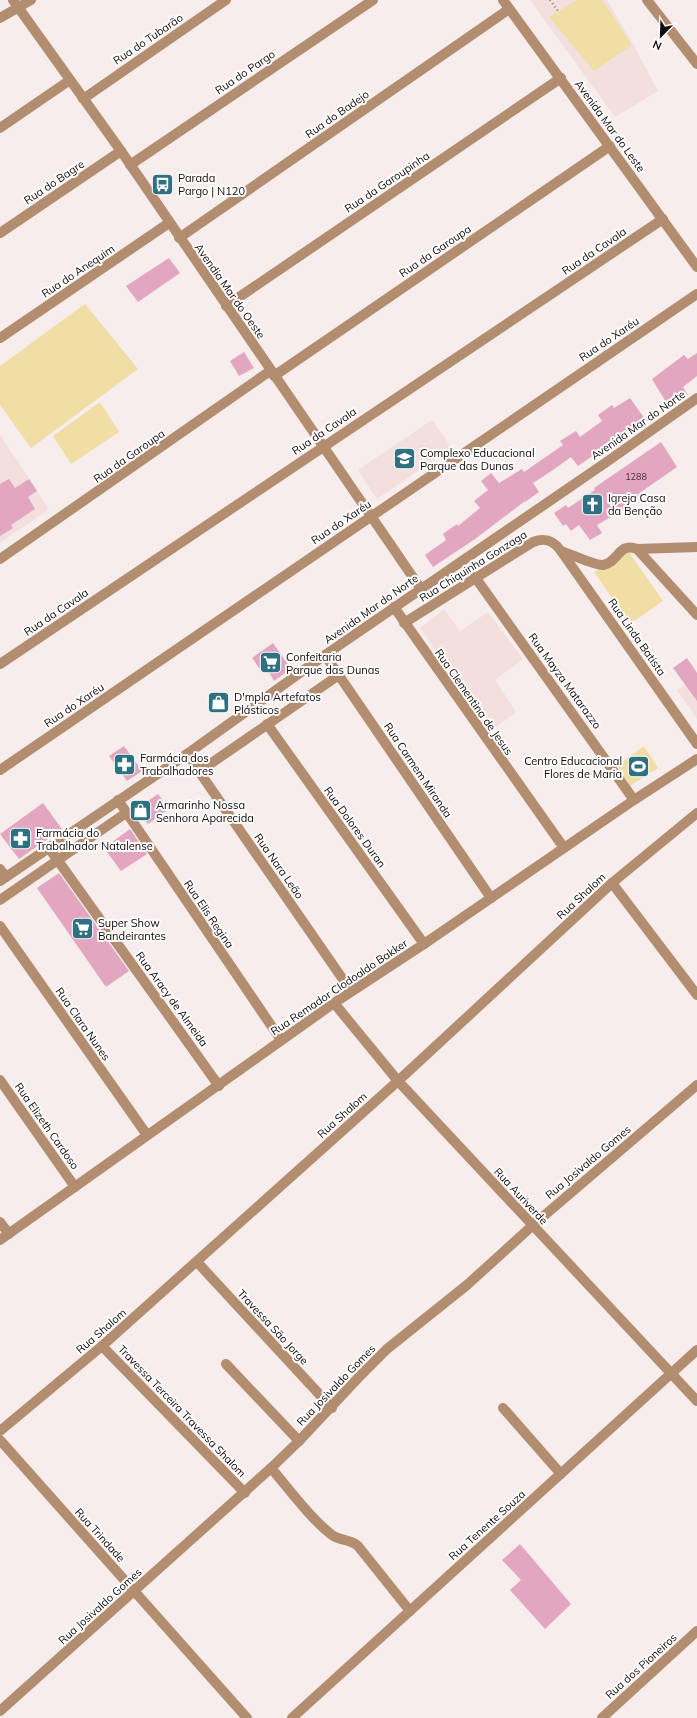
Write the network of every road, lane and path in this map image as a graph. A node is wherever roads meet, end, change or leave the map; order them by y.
1 (31, 0) edge
2 (226, 0) edge
3 (374, 0) edge
4 (503, 0) edge
5 (550, 0) edge
6 (650, 1) edge
7 (15, 4) edge
8 (509, 9) junction
9 (558, 11) dead end
10 (0, 18) edge
11 (697, 64) edge
12 (561, 78) junction
13 (70, 80) junction
14 (83, 99) junction
15 (0, 128) edge
16 (610, 146) junction
17 (120, 150) junction
18 (130, 165) junction
19 (663, 219) junction
20 (169, 223) junction
21 (0, 233) edge
22 (179, 238) junction
23 (697, 267) edge
24 (697, 294) edge
25 (226, 306) junction
26 (0, 338) edge
27 (272, 373) junction
28 (697, 398) edge
29 (324, 445) junction
30 (371, 516) junction
31 (697, 547) edge
32 (559, 548) junction
33 (637, 549) junction
34 (0, 560) edge
35 (475, 577) junction
36 (421, 589) junction
37 (394, 607) junction
38 (697, 615) edge
39 (404, 623) junction
40 (325, 655) junction
41 (0, 664) edge
42 (338, 675) junction
43 (267, 724) junction
44 (697, 744) edge
45 (188, 754) junction
46 (697, 759) edge
47 (0, 770) edge
48 (200, 771) junction
49 (118, 800) junction
50 (634, 800) junction
51 (126, 813) junction
52 (697, 813) edge
53 (49, 848) junction
54 (564, 848) junction
55 (58, 860) junction
56 (2, 875) edge
57 (612, 883) junction
58 (491, 898) junction
59 (0, 900) edge
60 (0, 926) edge
61 (424, 944) junction
62 (351, 991) junction
63 (697, 995) edge
64 (334, 1003) junction
65 (281, 1040) junction
66 (0, 1080) edge
67 (398, 1081) junction
68 (697, 1085) edge
69 (219, 1086) junction
70 (147, 1135) junction
71 (75, 1187) junction
72 (0, 1222) edge
73 (532, 1226) junction
74 (9, 1234) junction
75 (0, 1240) edge
76 (197, 1262) junction
77 (102, 1346) junction
78 (697, 1350) edge
79 (226, 1364) dead end
80 (672, 1373) junction
81 (697, 1401) edge
82 (332, 1408) junction
83 (503, 1408) dead end
84 (0, 1431) edge
85 (0, 1440) edge
86 (299, 1441) junction
87 (271, 1468) junction
88 (561, 1474) junction
89 (244, 1493) junction
90 (134, 1591) junction
91 (410, 1610) junction
92 (697, 1631) edge
93 (0, 1711) edge
94 (247, 1718) edge
95 (292, 1718) edge
96 (602, 1718) edge

1 - 7 street
2 - 14 street, Rua do Tubarão
3 - 18 street, Rua do Pargo
4 - 8 street, Avenida Mar do Leste
5 - 9 path
6 - 11 street
7 - 10 street
7 - 13 street, Avendia Mar do Oeste
8 - 12 street, Avenida Mar do Leste
8 - 22 street, Rua do Badejo
12 - 16 street, Avenida Mar do Leste
12 - 25 street, Rua da Garoupinha
13 - 14 street, Avendia Mar do Oeste
13 - 15 street
14 - 17 street, Avendia Mar do Oeste
16 - 19 street, Avenida Mar do Leste
16 - 27 street, Rua da Garoupa
17 - 18 street, Avendia Mar do Oeste
17 - 21 street, Rua do Bagre
18 - 20 street, Avendia Mar do Oeste
19 - 23 street, Avenida Mar do Leste
19 - 29 street, Rua da Cavala
20 - 22 street, Avendia Mar do Oeste
20 - 26 street, Rua do Anequim
22 - 25 street, Avendia Mar do Oeste
24 - 30 street, Rua do Xaréu
25 - 27 street, Avendia Mar do Oeste
27 - 29 street, Avendia Mar do Oeste
27 - 34 street, Rua da Garoupa
28 - 36 street, Avenida Mar do Norte
29 - 30 street, Avendia Mar do Oeste
29 - 41 street, Rua da Cavala
30 - 36 street, Avendia Mar do Oeste
30 - 47 street, Rua do Xaréu
31 - 33 street
32 - 33 street, Rua Chiquinha Gonzaga
32 - 35 street, Rua Chiquinha Gonzaga
32 - 44 street, Rua Linda Batista
33 - 38 street
35 - 39 street, Rua Chiquinha Gonzaga
35 - 50 street, Rua Mayza Matarazzo
36 - 37 street, Avenida Mar do Norte
37 - 39 street, Rua Clementina de Jesus
37 - 40 street, Avenida Mar do Norte
39 - 54 street, Rua Clementina de Jesus
40 - 42 street, Rua Carmem Miranda
40 - 45 street, Avenida Mar do Norte
42 - 43 street
42 - 58 street, Rua Carmem Miranda
43 - 48 street
43 - 61 street, Rua Dolores Duran
45 - 48 street, Rua Nara Leão
45 - 49 street, Avenida Mar do Norte
46 - 50 street, Rua Remador Clodoaldo Bakker
48 - 62 street, Rua Nara Leão
49 - 51 street, Rua Elis Regina
49 - 53 street, Avenida Mar do Norte
50 - 54 street, Rua Remador Clodoaldo Bakker
51 - 55 street
51 - 65 street, Rua Elis Regina
52 - 57 street, Rua Shalom
53 - 55 street, Rua Aracy de Almeida
53 - 56 street, Avenida Mar do Norte
54 - 58 street, Rua Remador Clodoaldo Bakker
55 - 59 street
55 - 69 street, Rua Aracy de Almeida
57 - 63 street
57 - 67 street, Rua Shalom
58 - 61 street, Rua Remador Clodoaldo Bakker
60 - 70 street, Rua Clara Nunes
61 - 62 street, Rua Remador Clodoaldo Bakker
62 - 64 street, Rua Remador Clodoaldo Bakker
64 - 65 street, Rua Remador Clodoaldo Bakker
64 - 67 street, Rua Auriverde
65 - 69 street, Rua Remador Clodoaldo Bakker
66 - 71 street, Rua Elizeth Cardoso
67 - 73 street, Rua Auriverde
67 - 76 street, Rua Shalom
68 - 73 street, Rua Josivaldo Gomes
69 - 70 street, Rua Remador Clodoaldo Bakker
70 - 71 street, Rua Remador Clodoaldo Bakker
71 - 74 street, Rua Remador Clodoaldo Bakker
72 - 74 street
73 - 80 street, Rua Auriverde
73 - 82 street, Rua Josivaldo Gomes
74 - 75 street, Rua Remador Clodoaldo Bakker
76 - 77 street, Rua Shalom
76 - 82 street, Travessa São Jorge
77 - 84 street, Rua Shalom
77 - 89 street, Travessa Terceira Travessa Shalom
78 - 80 street, Rua Tenente Souza
79 - 86 street
80 - 81 street, Rua Auriverde
80 - 88 street, Rua Tenente Souza
82 - 86 street, Rua Josivaldo Gomes
83 - 88 street
85 - 90 street, Rua Trindade
86 - 87 street, Rua Josivaldo Gomes
87 - 89 street, Rua Josivaldo Gomes
87 - 91 street
88 - 91 street, Rua Tenente Souza
89 - 90 street, Rua Josivaldo Gomes
90 - 93 street, Rua Josivaldo Gomes
90 - 94 street, Rua Trindade
91 - 95 street, Rua Tenente Souza
92 - 96 street, Rua dos Pioneiros

